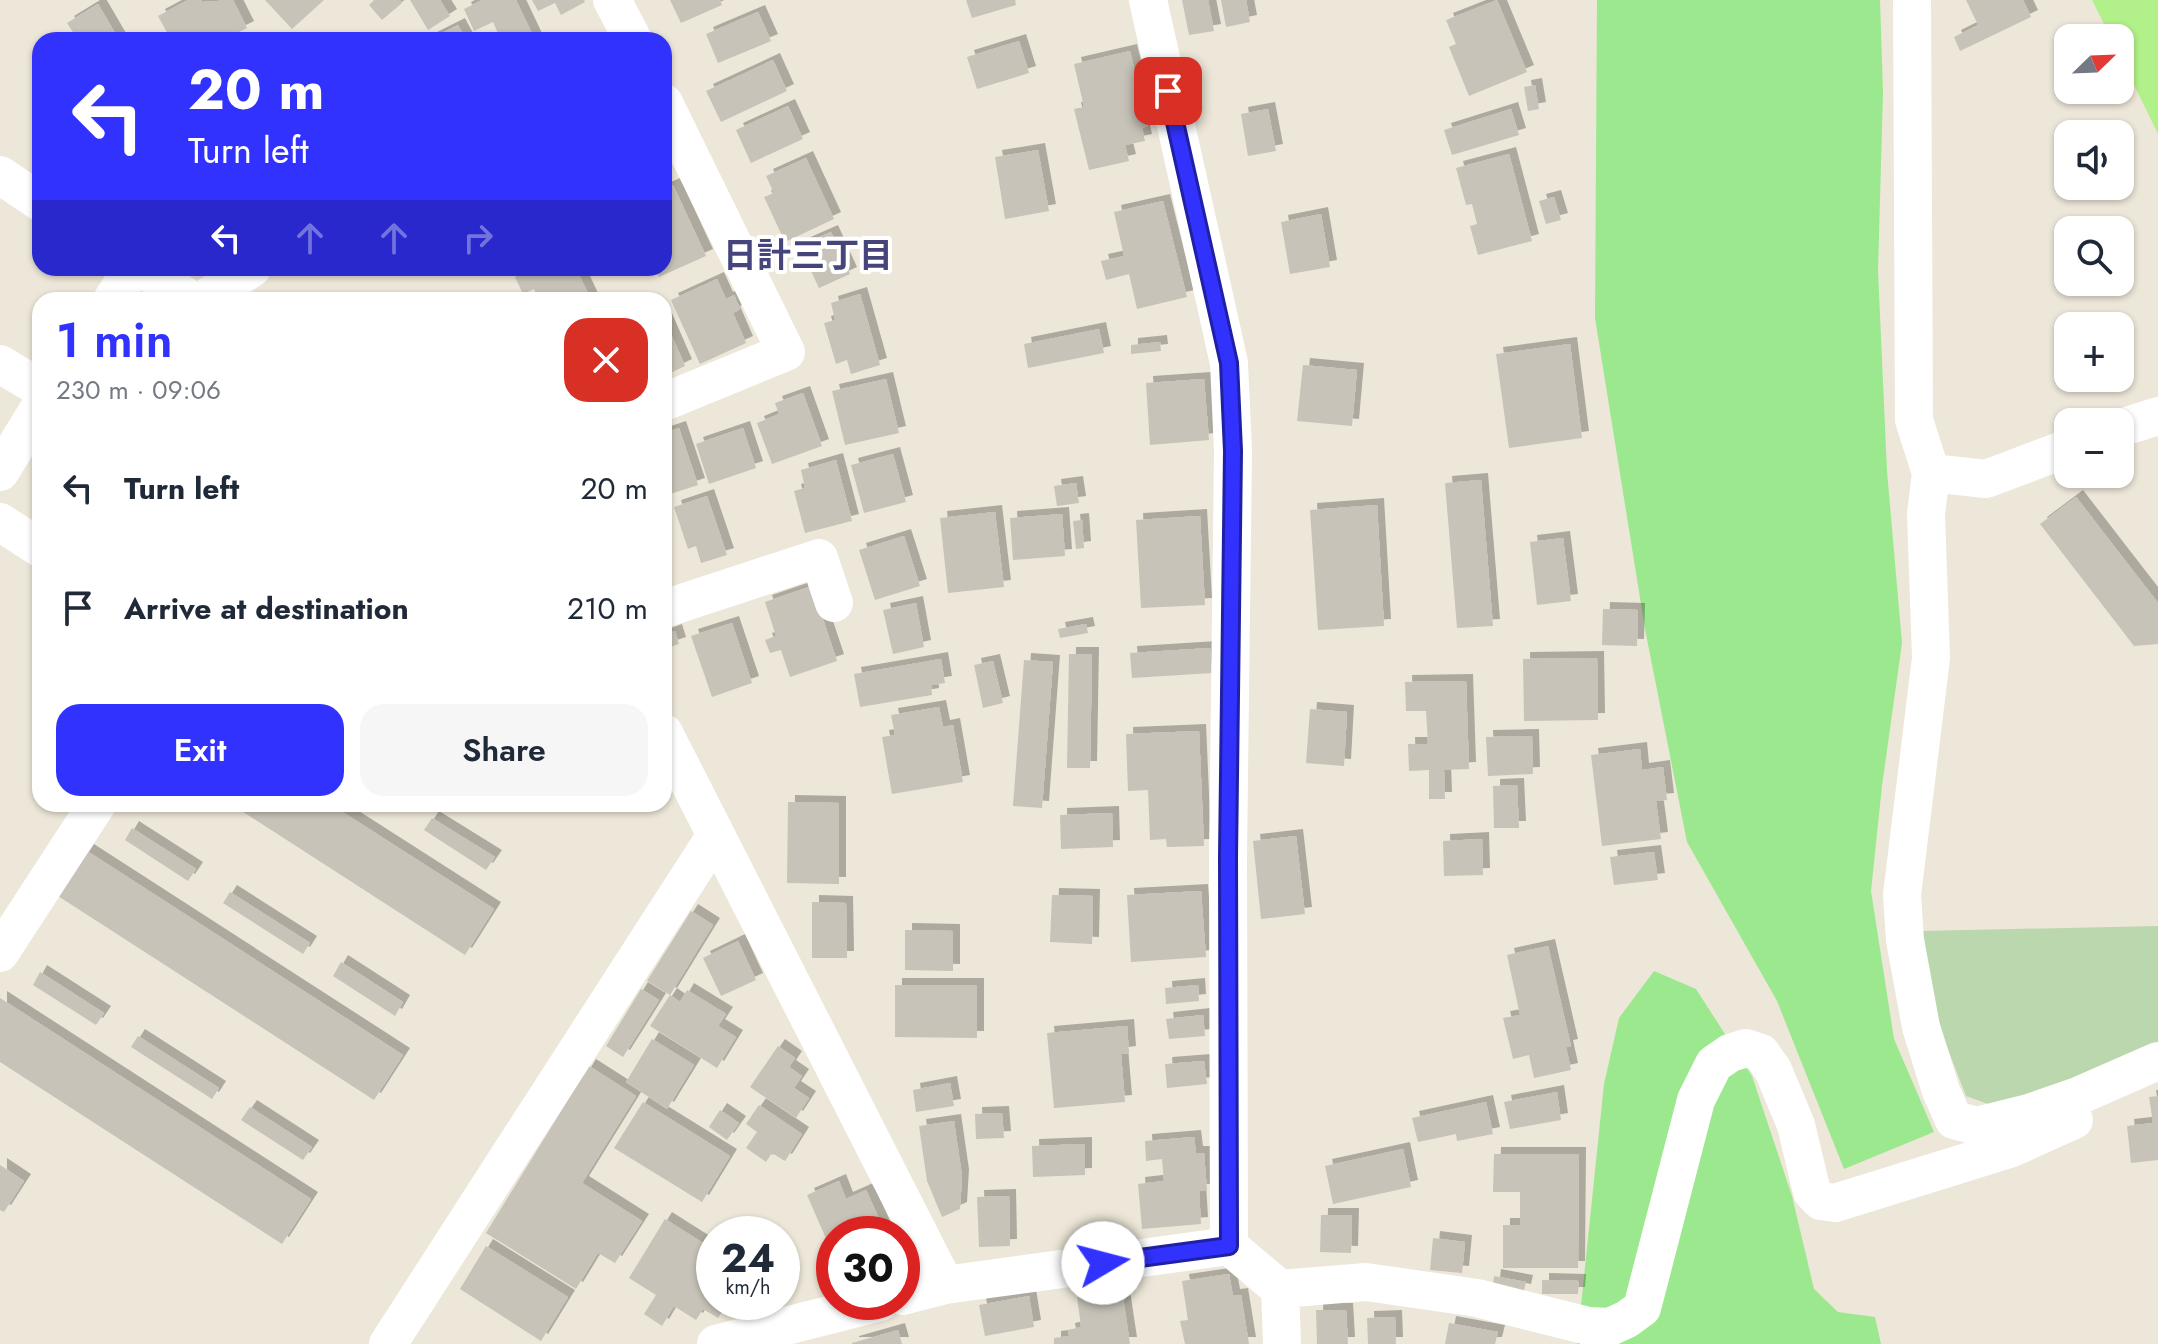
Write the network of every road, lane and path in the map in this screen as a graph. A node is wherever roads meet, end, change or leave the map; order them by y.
1 (1148, 0) edge
2 (1912, 0) edge
3 (672, 119) edge
4 (0, 175) edge
5 (32, 197) edge
6 (154, 276) edge
7 (240, 276) edge
8 (179, 292) edge
9 (215, 292) edge
10 (0, 364) edge
11 (32, 383) edge
12 (672, 399) edge
13 (2158, 416) edge
14 (32, 420) edge
15 (2134, 424) edge
16 (2054, 453) edge
17 (0, 472) edge
18 (1931, 473) junction
19 (834, 603) dead end
20 (672, 606) edge
21 (672, 749) edge
22 (91, 812) edge
23 (716, 835) junction
24 (10, 914) edge
25 (0, 953) edge
26 (2144, 1068) edge
27 (1229, 1246) junction
28 (945, 1285) junction
29 (1280, 1289) junction
30 (920, 1291) edge
31 (816, 1318) edge
32 (388, 1344) edge
33 (716, 1344) edge
34 (1282, 1344) edge

1 - 27 street
2 - 18 street
3 - 12 street
4 - 5 street
6 - 8 street
7 - 9 street
10 - 11 street
13 - 15 street
14 - 17 street
16 - 18 street
18 - 26 street
19 - 20 street
21 - 23 street
22 - 24 street
23 - 28 street
23 - 32 street
24 - 25 street
26 - 29 street
27 - 28 street
27 - 29 street
28 - 30 street
29 - 34 street
31 - 33 street

